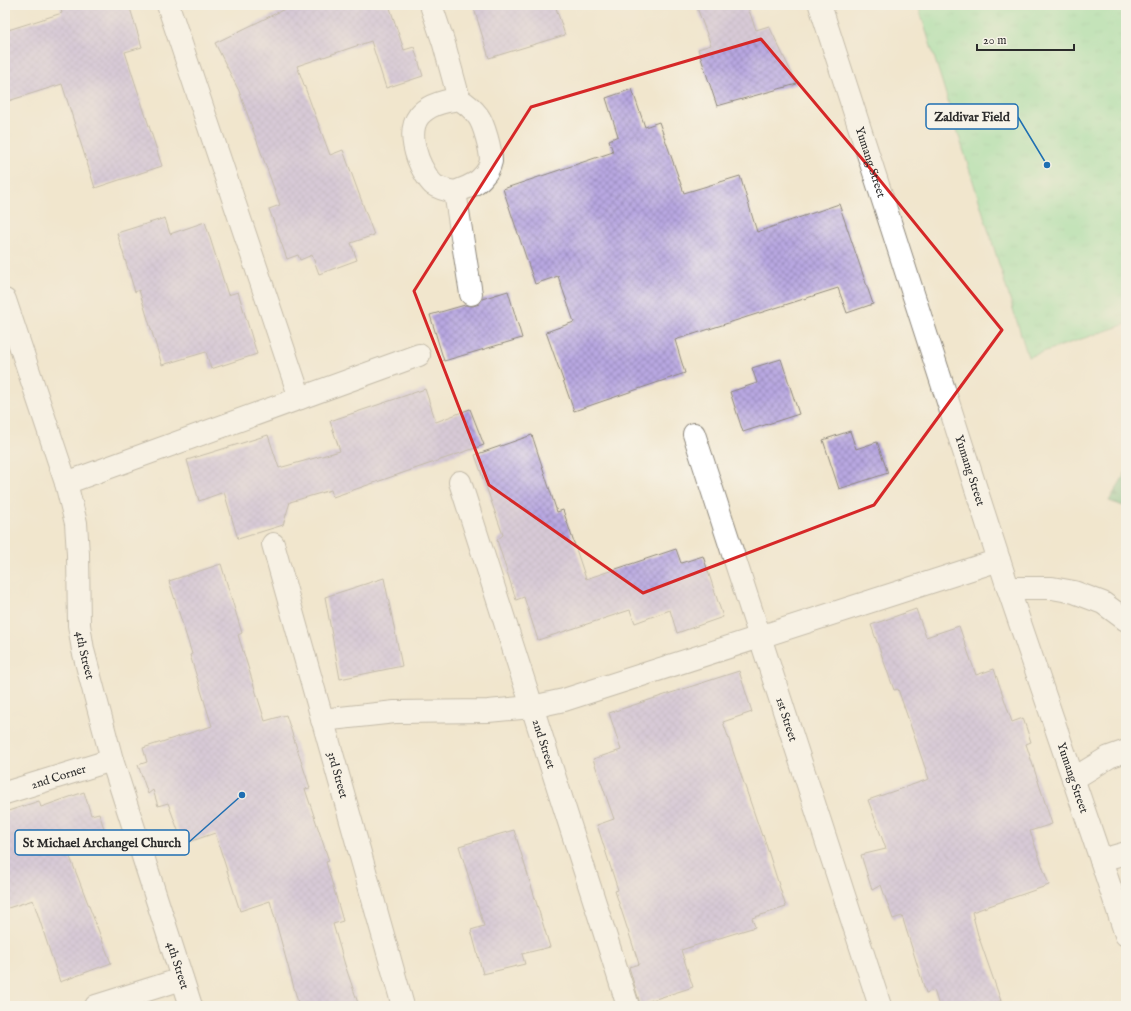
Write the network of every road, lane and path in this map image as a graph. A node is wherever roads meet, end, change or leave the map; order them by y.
1 (168, 5) edge
2 (431, 5) edge
3 (820, 5) edge
4 (459, 99) junction
5 (455, 192) junction
6 (471, 294) dead end
7 (5, 300) edge
8 (419, 355) dead end
9 (300, 398) junction
10 (694, 434) dead end
11 (460, 482) dead end
12 (66, 483) junction
13 (273, 544) dead end
14 (999, 560) junction
15 (1008, 588) junction
16 (1126, 620) edge
17 (760, 636) junction
18 (532, 707) junction
19 (322, 720) junction
20 (1126, 751) edge
21 (112, 760) junction
22 (1073, 779) junction
23 (5, 793) edge
24 (1126, 853) edge
25 (1101, 860) junction
26 (1126, 935) edge
27 (182, 979) junction
28 (96, 1006) edge
29 (191, 1006) edge
30 (403, 1006) edge
31 (628, 1006) edge
32 (880, 1006) edge

1 - 9 street
2 - 4 street
3 - 14 street, Yumang Street
4 - 5 street
4 - 5 street
5 - 6 street
7 - 12 street, 4th Street
8 - 9 street
9 - 12 street
10 - 17 street, 1st Street
11 - 18 street, 2nd Street
12 - 21 street, 4th Street
13 - 19 street, 3rd Street
14 - 15 street, Yumang Street
14 - 17 street
15 - 16 street
15 - 22 street, Yumang Street
17 - 18 street
17 - 32 street, 1st Street
18 - 19 street
18 - 31 street, 2nd Street
19 - 30 street, 3rd Street
20 - 22 street
21 - 23 street, 2nd Corner
21 - 27 street, 4th Street
22 - 25 street, Yumang Street
24 - 25 street
25 - 26 street, Yumang Street
27 - 28 street
27 - 29 street, 4th Street

